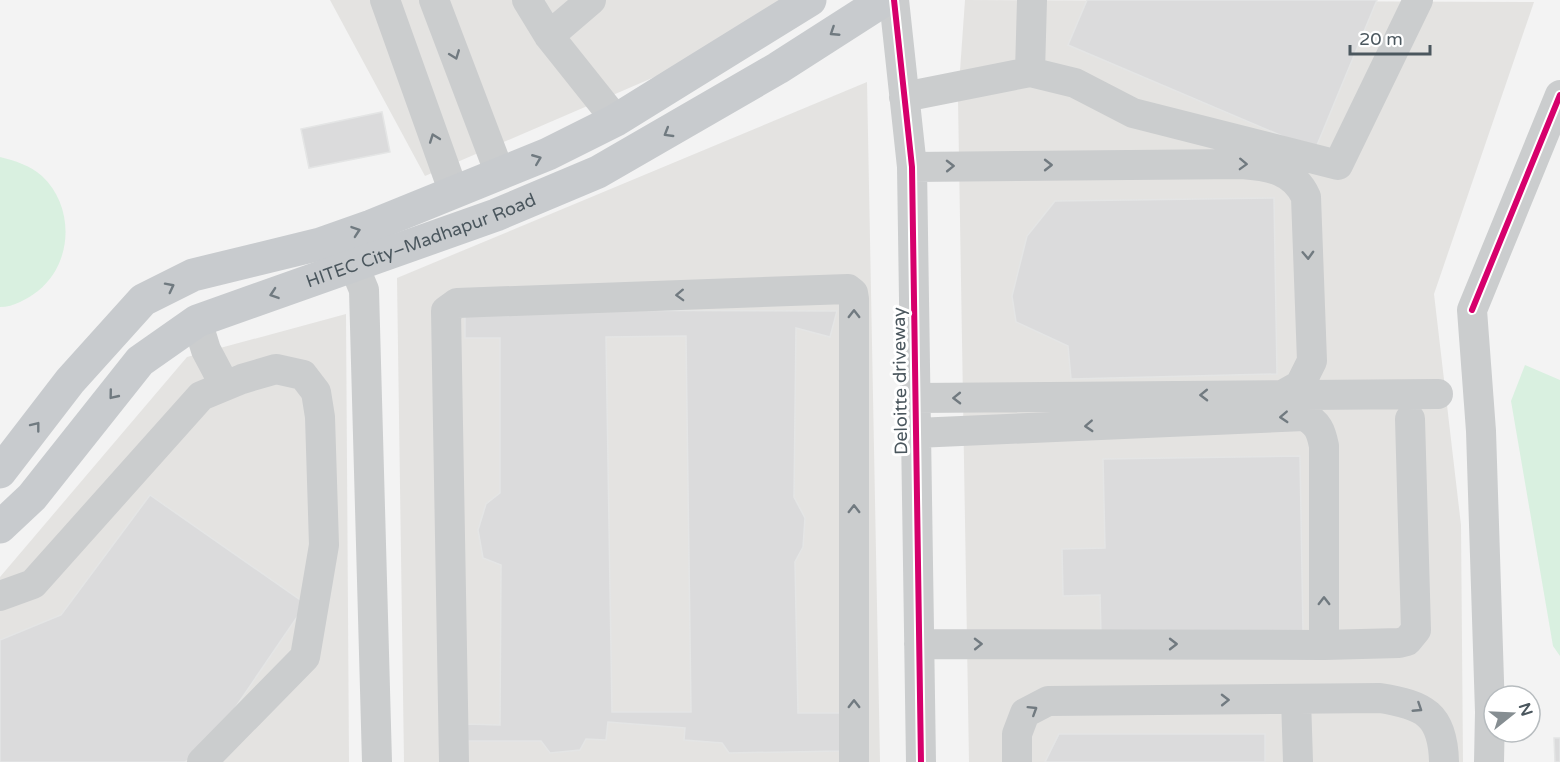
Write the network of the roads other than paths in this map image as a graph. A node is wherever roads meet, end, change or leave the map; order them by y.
1 (385, 0) edge
2 (434, 0) edge
3 (527, 0) edge
4 (591, 0) edge
5 (884, 0) edge
6 (894, 0) edge
7 (1032, 0) edge
8 (1418, 0) edge
9 (798, 3) edge
10 (549, 36) junction
11 (1030, 72) junction
12 (1560, 95) edge
13 (904, 97) junction
14 (616, 120) junction
15 (912, 167) junction
16 (500, 174) junction
17 (453, 193) junction
18 (354, 266) junction
19 (197, 321) junction
20 (225, 386) junction
21 (1284, 394) junction
22 (1438, 394) dead end
23 (915, 399) junction
24 (1410, 419) dead end
25 (916, 433) junction
26 (0, 472) edge
27 (0, 527) edge
28 (0, 596) edge
29 (919, 644) junction
30 (1324, 645) junction
31 (1296, 699) junction
32 (202, 762) edge
33 (377, 762) edge
34 (454, 762) edge
35 (854, 762) edge
36 (921, 762) edge
37 (1017, 762) edge
38 (1298, 762) edge
39 (1443, 762) edge
40 (1489, 762) edge

17 -> 1 street
2 -> 16 street
3 - 10 street
4 - 10 street
5 -> 18 main road, HITEC City–Madhapur Road
6 - 13 street, Deloitte driveway
7 - 11 street
8 - 11 street
9 - 14 main road, HITEC City–Madhapur Road
10 - 14 street
11 - 13 street
12 - 40 street
13 - 15 street, Deloitte driveway
16 -> 14 main road, HITEC City–Madhapur Road
15 -> 21 street
15 - 23 street, Deloitte driveway
16 - 17 main road, HITEC City–Madhapur Road
26 -> 17 main road, HITEC City–Madhapur Road
18 -> 19 main road, HITEC City–Madhapur Road
18 - 33 street
19 - 20 street
19 -> 27 main road, HITEC City–Madhapur Road
20 - 28 street
20 - 32 street
21 - 22 street
21 -> 23 street
23 - 25 street, Deloitte driveway
24 - 30 street
25 - 29 street, Deloitte driveway
30 -> 25 street
29 -> 30 street
29 - 36 street, Deloitte driveway
37 -> 31 street
31 - 38 street
31 -> 39 street
35 -> 34 street

